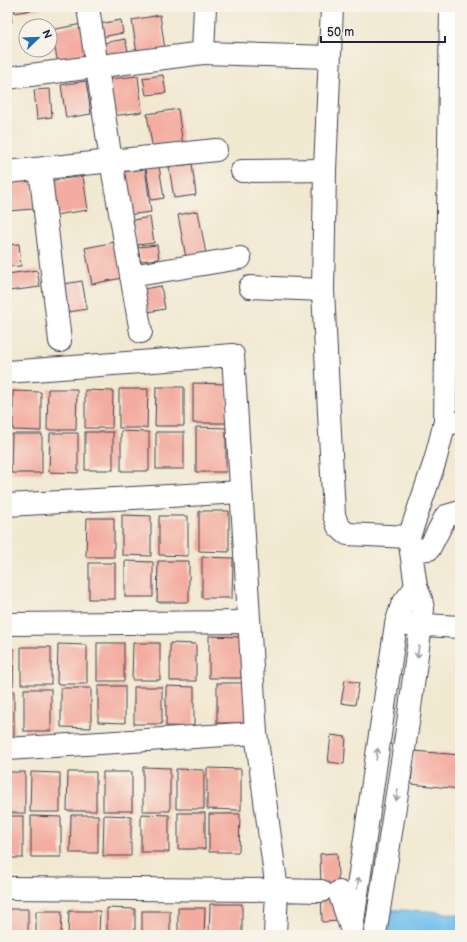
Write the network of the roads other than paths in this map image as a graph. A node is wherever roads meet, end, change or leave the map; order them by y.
1 (88, 7) edge
2 (205, 7) edge
3 (332, 7) edge
4 (451, 7) edge
5 (203, 53) junction
6 (329, 57) junction
7 (455, 60) edge
8 (97, 67) junction
9 (7, 78) edge
10 (216, 150) dead end
11 (111, 161) junction
12 (40, 169) junction
13 (325, 170) junction
14 (242, 171) dead end
15 (7, 172) edge
16 (454, 191) edge
17 (240, 258) dead end
18 (131, 276) junction
19 (250, 287) dead end
20 (323, 290) junction
21 (453, 312) edge
22 (141, 332) dead end
23 (60, 341) dead end
24 (7, 372) edge
25 (452, 422) edge
26 (241, 492) junction
27 (7, 504) edge
28 (460, 512) edge
29 (410, 544) junction
30 (416, 587) junction
31 (249, 622) junction
32 (7, 624) edge
33 (396, 624) junction
34 (422, 624) junction
35 (460, 627) edge
36 (256, 733) junction
37 (7, 749) edge
38 (7, 888) edge
39 (277, 890) junction
40 (351, 933) edge
41 (275, 935) edge
42 (375, 935) edge

1 - 8 street
2 - 5 street
3 - 6 street
4 - 7 street
5 - 6 street
5 - 8 street
6 - 13 street
7 - 16 street
8 - 9 street
8 - 11 street
10 - 11 street
11 - 12 street
11 - 18 street
12 - 15 street
12 - 23 street
13 - 14 street
13 - 20 street
16 - 21 street
17 - 18 street
18 - 22 street
19 - 20 street
20 - 29 street
21 - 25 street
24 - 26 street
25 - 29 street
26 - 27 street
26 - 31 street
28 - 29 street
29 - 30 street
30 - 33 street
30 - 34 street
31 - 32 street
31 - 36 street
33 - 34 street
40 -> 33 street
34 - 35 street
34 -> 42 street
36 - 37 street
36 - 39 street
38 - 39 street
39 - 40 street
39 - 41 street

